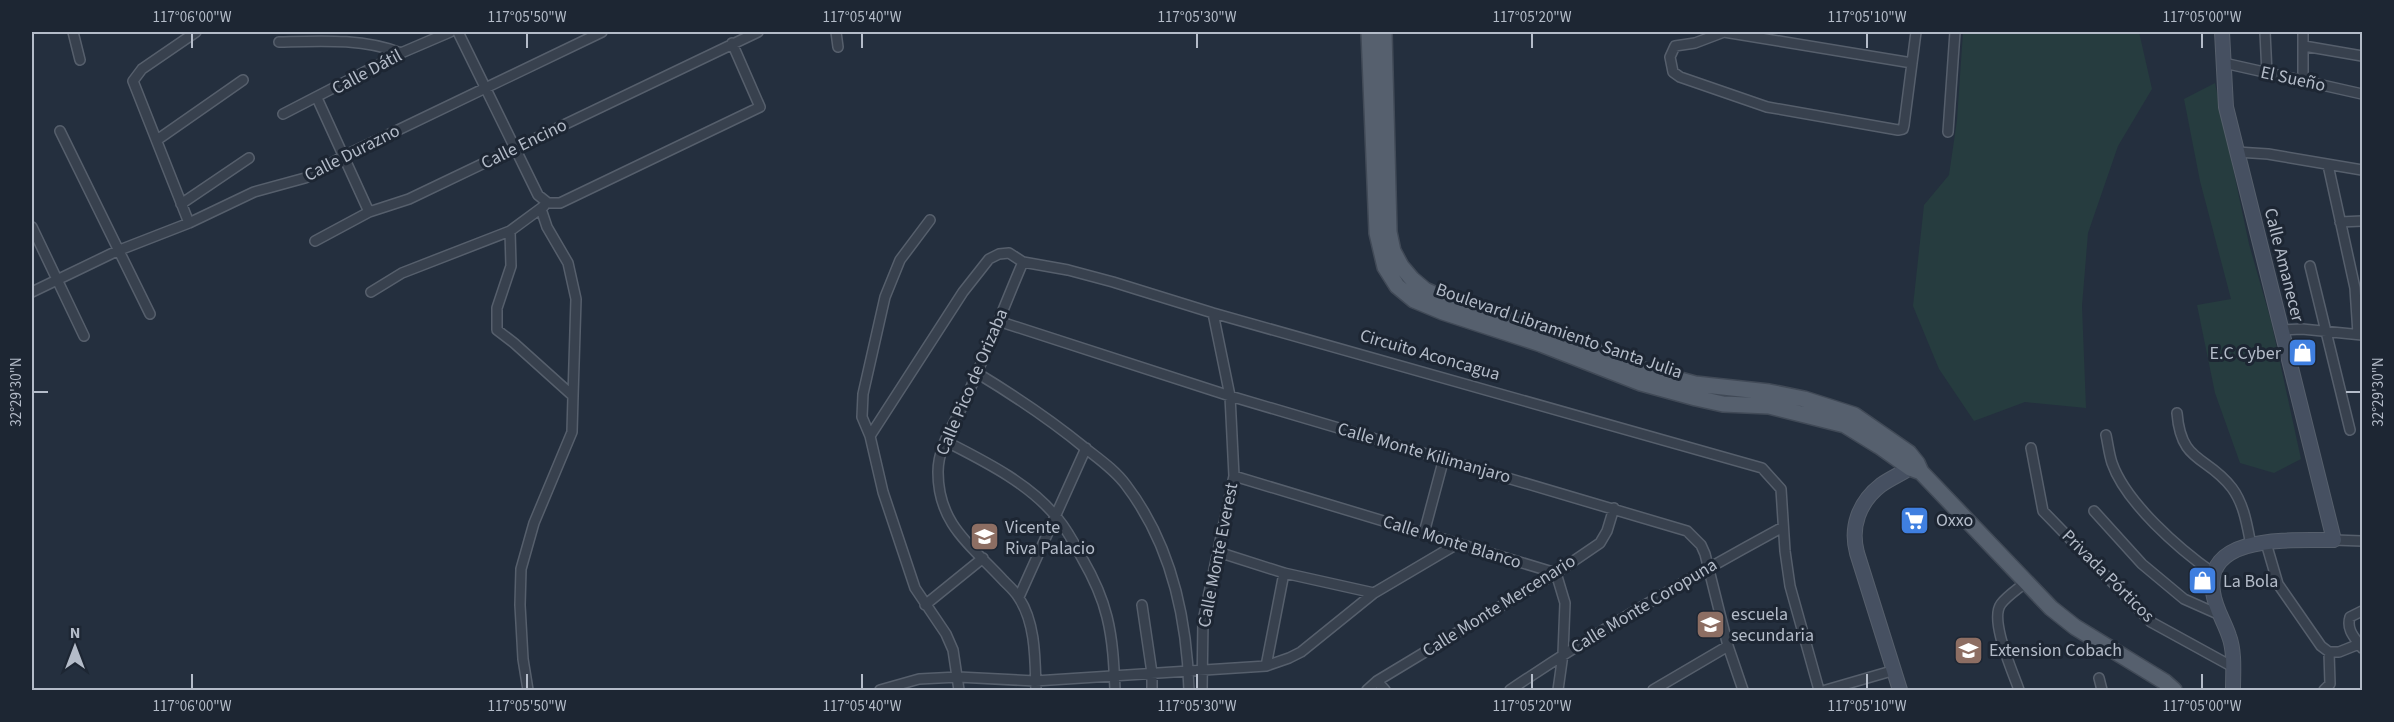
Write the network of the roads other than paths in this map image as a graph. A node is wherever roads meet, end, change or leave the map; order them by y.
1 (73, 32) edge
2 (196, 32) edge
3 (450, 32) edge
4 (458, 32) edge
5 (602, 32) edge
6 (758, 32) edge
7 (836, 32) edge
8 (1369, 32) edge
9 (1384, 32) edge
10 (1724, 32) edge
11 (1916, 32) edge
12 (1955, 32) edge
13 (2222, 32) edge
14 (2265, 32) edge
15 (2303, 32) edge
16 (279, 42) dead end
17 (732, 43) junction
18 (838, 46) dead end
19 (2304, 46) junction
20 (401, 53) junction
21 (2362, 56) edge
22 (80, 60) dead end
23 (1912, 63) junction
24 (2224, 63) junction
25 (2267, 74) junction
26 (243, 80) dead end
27 (2303, 81) junction
28 (485, 87) junction
29 (2362, 94) edge
30 (317, 98) junction
31 (283, 114) dead end
32 (60, 131) dead end
33 (1948, 132) dead end
34 (157, 140) junction
35 (515, 149) junction
36 (2237, 153) junction
37 (344, 156) junction
38 (249, 158) dead end
39 (2328, 165) junction
40 (2362, 170) edge
41 (181, 204) junction
42 (544, 206) junction
43 (369, 212) junction
44 (930, 220) dead end
45 (2362, 221) edge
46 (2340, 222) junction
47 (189, 223) junction
48 (32, 227) edge
49 (510, 231) junction
50 (315, 241) dead end
51 (117, 251) junction
52 (1023, 262) junction
53 (2310, 266) dead end
54 (57, 282) junction
55 (2359, 288) edge
56 (32, 292) edge
57 (371, 292) dead end
58 (1213, 313) junction
59 (150, 314) dead end
60 (998, 321) junction
61 (2282, 330) junction
62 (2326, 331) junction
63 (2360, 334) edge
64 (84, 336) dead end
65 (977, 373) junction
66 (573, 396) junction
67 (1230, 396) junction
68 (2177, 413) dead end
69 (2350, 430) dead end
70 (2106, 435) dead end
71 (870, 436) junction
72 (945, 441) junction
73 (1086, 448) junction
74 (2031, 448) dead end
75 (1444, 459) junction
76 (1916, 468) junction
77 (1234, 476) junction
78 (1614, 508) junction
79 (2094, 511) dead end
80 (1055, 515) junction
81 (1783, 527) junction
82 (1424, 533) junction
83 (2334, 540) junction
84 (2362, 541) edge
85 (2266, 543) junction
86 (1457, 544) junction
87 (2251, 544) junction
88 (1218, 552) junction
89 (983, 558) junction
90 (1709, 567) junction
91 (1284, 573) junction
92 (1556, 573) junction
93 (2212, 573) junction
94 (2026, 582) junction
95 (1374, 593) junction
96 (1019, 597) junction
97 (1142, 604) dead end
98 (925, 605) junction
99 (2362, 611) edge
100 (2220, 615) junction
101 (1728, 646) junction
102 (2361, 646) edge
103 (2329, 652) junction
104 (1563, 654) junction
105 (1266, 666) junction
106 (2233, 667) junction
107 (1188, 670) junction
108 (1202, 670) junction
109 (1894, 670) junction
110 (1152, 673) junction
111 (1114, 676) junction
112 (958, 677) junction
113 (2099, 678) dead end
114 (919, 679) junction
115 (1377, 681) junction
116 (1036, 686) edge
117 (2330, 688) edge
118 (528, 690) edge
119 (880, 690) edge
120 (917, 690) edge
121 (959, 690) edge
122 (1115, 690) edge
123 (1152, 690) edge
124 (1189, 690) edge
125 (1202, 690) edge
126 (1367, 690) edge
127 (1385, 690) edge
128 (1510, 690) edge
129 (1558, 690) edge
130 (1653, 690) edge
131 (1743, 690) edge
132 (1819, 690) edge
133 (1826, 690) edge
134 (1900, 690) edge
135 (2019, 690) edge
136 (2102, 690) edge
137 (2174, 690) edge
138 (2233, 690) edge

1 - 22 street
2 - 34 street
3 - 20 street, Calle Dátil
4 - 28 street
5 - 28 street, Calle Durazno
6 - 17 street, Calle Encino
7 - 18 street
8 - 76 main road, Boulevard Libramiento Santa Julia
9 - 76 main road, Boulevard Libramiento Santa Julia
10 - 23 street
10 - 23 street
11 - 23 street
12 - 33 street
13 - 24 main road, Calle Amanecer
14 - 25 street
15 - 19 street
16 - 20 street
17 - 35 street, Calle Encino
17 - 42 street
19 - 21 street
19 - 27 street
20 - 30 street, Calle Dátil
24 - 25 street, El Sueño
24 - 36 main road, Calle Amanecer
25 - 27 street, El Sueño
26 - 34 street
27 - 29 street, El Sueño
28 - 35 street
28 - 37 street, Calle Durazno
30 - 31 street, Calle Dátil
30 - 37 street
32 - 51 street
34 - 41 street
35 - 42 street
35 - 43 street, Calle Encino
36 - 39 street
36 - 61 main road, Calle Amanecer
37 - 43 street
37 - 47 street, Calle Durazno
38 - 41 street
39 - 40 street
39 - 46 street
41 - 47 street
42 - 49 street
42 - 66 street
43 - 50 street, Calle Encino
44 - 71 street
45 - 46 street
46 - 55 street
47 - 51 street, Calle Durazno
48 - 54 street
49 - 57 street
49 - 66 street
51 - 54 street, Calle Durazno
51 - 59 street
52 - 58 street, Circuito Aconcagua
52 - 60 street, Calle Pico de Orizaba
52 - 71 street, Circuito Aconcagua
53 - 62 street
54 - 56 street, Calle Durazno
54 - 64 street
55 - 63 street
58 - 67 street, Calle Monte Everest
58 - 81 street, Circuito Aconcagua
60 - 65 street, Calle Pico de Orizaba
60 - 67 street, Calle Monte Kilimanjaro
61 - 62 street
61 - 83 main road, Calle Amanecer
62 - 63 street
62 - 69 street
65 - 72 street, Calle Pico de Orizaba
65 - 73 street
66 - 118 street
67 - 75 street, Calle Monte Kilimanjaro
67 - 77 street, Calle Monte Everest
68 - 87 street
70 - 93 street
71 - 98 street
72 - 80 street
72 - 89 street, Calle Pico de Orizaba
73 - 80 street
73 - 107 street
74 - 106 street, Privada Pórticos
75 - 78 street, Calle Monte Kilimanjaro
75 - 82 street
76 - 94 main road, Boulevard Libramiento Santa Julia
76 - 109 main road
77 - 82 street, Calle Monte Blanco
77 - 88 street, Calle Monte Everest
78 - 90 street, Calle Monte Kilimanjaro
78 - 92 street, Calle Monte Mercenario
79 - 100 street
80 - 96 street
80 - 111 street
81 - 90 street, Calle Monte Coropuna
81 - 132 street, Circuito Aconcagua
82 - 86 street, Calle Monte Blanco
83 - 84 street
83 - 85 main road
85 - 87 main road
85 - 103 street
86 - 92 street, Calle Monte Blanco
86 - 95 street
87 - 93 main road
88 - 91 street
88 - 108 street, Calle Monte Everest
89 - 96 street, Calle Pico de Orizaba
89 - 98 street
90 - 101 street, Calle Monte Kilimanjaro
90 - 104 street, Calle Monte Coropuna
91 - 95 street
91 - 105 street
92 - 104 street
92 - 115 street, Calle Monte Mercenario
93 - 100 main road
94 - 135 street
94 - 137 main road, Boulevard Libramiento Santa Julia
95 - 105 street
96 - 116 street, Calle Pico de Orizaba
97 - 110 street
98 - 112 street
99 - 102 street
100 - 106 main road
101 - 130 street
101 - 131 street, Calle Monte Kilimanjaro
102 - 103 street
103 - 117 street
104 - 128 street, Calle Monte Coropuna
104 - 129 street
105 - 108 street
106 - 138 main road
107 - 108 street
107 - 110 street
107 - 124 street
108 - 125 street, Calle Monte Everest
109 - 133 street
109 - 134 main road
110 - 111 street
110 - 123 street
111 - 116 street
111 - 122 street
112 - 114 street
112 - 116 street
112 - 121 street
113 - 136 street
114 - 119 street
114 - 120 street
115 - 126 street, Calle Monte Mercenario
115 - 127 street

